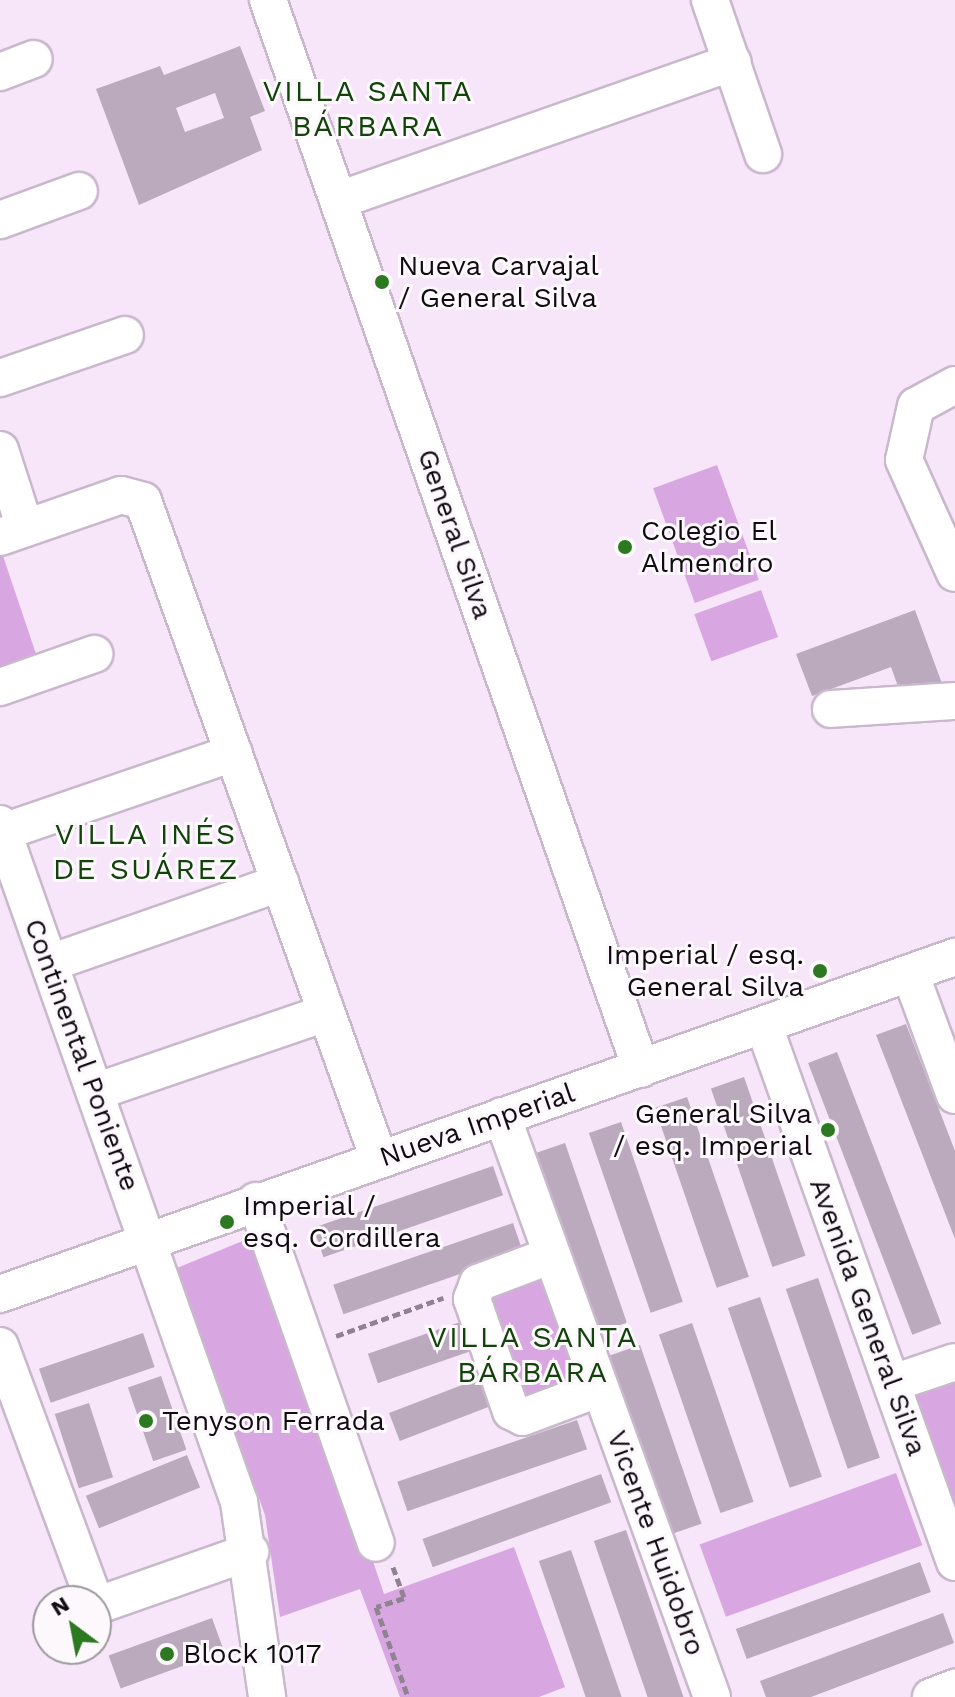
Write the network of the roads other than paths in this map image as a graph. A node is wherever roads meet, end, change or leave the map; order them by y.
1 (268, 0) edge
2 (710, 0) edge
3 (34, 59) dead end
4 (732, 62) junction
5 (0, 72) edge
6 (763, 154) dead end
7 (79, 191) dead end
8 (339, 200) junction
9 (0, 220) edge
10 (125, 335) dead end
11 (0, 378) edge
12 (955, 385) edge
13 (0, 450) edge
14 (13, 533) edge
15 (955, 573) edge
16 (94, 654) dead end
17 (0, 687) edge
18 (955, 701) edge
19 (831, 709) dead end
20 (234, 753) junction
21 (1, 828) edge
22 (280, 883) junction
23 (955, 957) edge
24 (50, 963) junction
25 (910, 973) junction
26 (326, 1013) junction
27 (764, 1026) junction
28 (641, 1069) junction
29 (95, 1092) junction
30 (955, 1095) edge
31 (502, 1116) junction
32 (379, 1159) junction
33 (256, 1201) junction
34 (149, 1242) junction
35 (552, 1255) junction
36 (2, 1287) edge
37 (0, 1346) edge
38 (955, 1362) edge
39 (893, 1383) junction
40 (600, 1388) junction
41 (376, 1543) dead end
42 (250, 1552) junction
43 (955, 1562) edge
44 (955, 1688) edge
45 (267, 1697) edge
46 (712, 1697) edge
47 (931, 1697) edge

1 - 8 street, General Silva
2 - 4 street
3 - 5 street
4 - 6 street
4 - 8 street
7 - 9 street
8 - 28 street, General Silva
10 - 11 street
12 - 15 street
13 - 14 street
14 - 20 street
16 - 17 street
18 - 19 street
20 - 21 street
20 - 22 street
21 - 24 street, Continental Poniente
22 - 24 street
22 - 26 street
23 - 25 street, Nueva Imperial
24 - 29 street, Continental Poniente
25 - 27 street, Nueva Imperial
25 - 30 street
26 - 29 street
26 - 32 street
27 - 28 street, Nueva Imperial
27 - 39 street, Avenida General Silva
28 - 31 street, Nueva Imperial
29 - 34 street, Continental Poniente
31 - 32 street, Nueva Imperial
31 - 35 street, Vicente Huidobro
32 - 33 street, Nueva Imperial
33 - 34 street, Nueva Imperial
33 - 41 street
34 - 36 street, Nueva Imperial
34 - 42 street, Continental Poniente
35 - 40 street, Vicente Huidobro
35 - 40 street
37 - 42 street
38 - 39 street
39 - 43 street, Avenida General Silva
40 - 46 street, Vicente Huidobro
42 - 45 street, Continental Poniente
44 - 47 street

